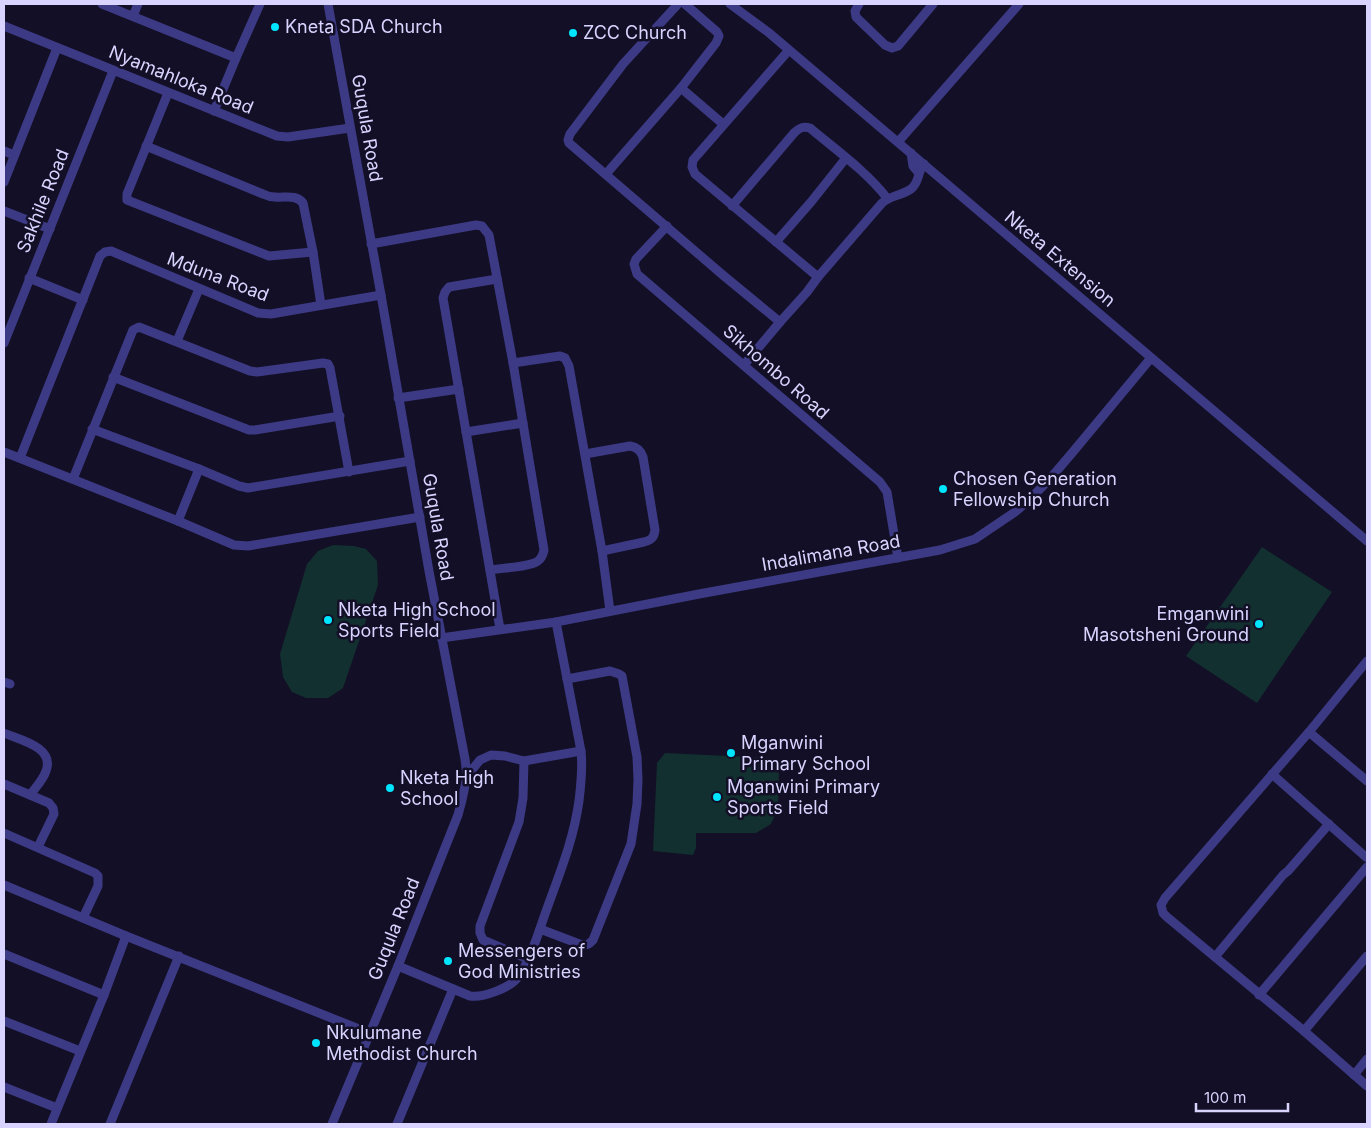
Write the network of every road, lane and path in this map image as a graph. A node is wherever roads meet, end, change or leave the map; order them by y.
1 (102, 4) edge
2 (138, 4) edge
3 (328, 4) edge
4 (678, 4) edge
5 (685, 4) edge
6 (730, 4) edge
7 (859, 4) edge
8 (933, 4) edge
9 (1018, 4) edge
10 (257, 5) edge
11 (133, 16) junction
12 (4, 26) edge
13 (57, 48) junction
14 (789, 50) junction
15 (236, 58) junction
16 (113, 71) junction
17 (681, 88) junction
18 (168, 92) junction
19 (214, 111) junction
20 (723, 124) junction
21 (350, 128) junction
22 (898, 142) junction
23 (146, 146) junction
24 (4, 151) edge
25 (14, 155) junction
26 (846, 158) junction
27 (921, 168) junction
28 (606, 174) junction
29 (4, 182) edge
30 (887, 198) junction
31 (732, 206) junction
32 (4, 211) edge
33 (667, 226) junction
34 (50, 229) junction
35 (776, 242) junction
36 (371, 244) junction
37 (313, 252) junction
38 (818, 277) junction
39 (29, 278) junction
40 (497, 279) junction
41 (199, 289) junction
42 (381, 295) junction
43 (83, 300) junction
44 (321, 306) junction
45 (780, 322) junction
46 (4, 341) edge
47 (178, 341) junction
48 (1150, 358) junction
49 (513, 362) junction
50 (744, 365) junction
51 (113, 377) junction
52 (458, 389) junction
53 (398, 398) junction
54 (340, 416) junction
55 (523, 423) junction
56 (92, 429) junction
57 (466, 432) junction
58 (4, 452) edge
59 (585, 454) junction
60 (20, 458) junction
61 (410, 461) junction
62 (199, 469) junction
63 (349, 472) junction
64 (73, 479) junction
65 (420, 516) junction
66 (178, 521) junction
67 (1367, 542) edge
68 (602, 551) junction
69 (898, 558) junction
70 (490, 570) junction
71 (610, 611) junction
72 (556, 622) junction
73 (500, 630) junction
74 (441, 638) junction
75 (1367, 661) edge
76 (567, 679) junction
77 (1309, 732) junction
78 (4, 733) edge
79 (581, 751) junction
80 (524, 761) junction
81 (1272, 774) junction
82 (467, 776) junction
83 (1367, 779) edge
84 (4, 784) edge
85 (30, 795) junction
86 (1329, 824) junction
87 (4, 836) edge
88 (38, 847) junction
89 (1367, 858) edge
90 (1367, 867) edge
91 (4, 885) edge
92 (84, 918) junction
93 (540, 929) junction
94 (126, 936) junction
95 (4, 954) edge
96 (179, 956) junction
97 (1367, 956) edge
98 (1215, 957) junction
99 (528, 958) junction
100 (398, 966) junction
101 (453, 989) junction
102 (104, 995) junction
103 (1259, 995) junction
104 (4, 1020) edge
105 (1304, 1031) junction
106 (370, 1033) junction
107 (80, 1051) junction
108 (1367, 1059) edge
109 (1354, 1075) junction
110 (1367, 1086) edge
111 (4, 1087) edge
112 (57, 1108) junction
113 (50, 1124) edge
114 (110, 1124) edge
115 (332, 1124) edge
116 (397, 1124) edge

1 - 11 street
2 - 11 street
3 - 21 street, Guqula Road
4 - 28 street
5 - 17 street
6 - 14 street, Nketa Extension
7 - 8 street
9 - 22 street
10 - 15 street
11 - 15 street
12 - 13 street, Nyamahloka Road
13 - 16 street, Nyamahloka Road
13 - 25 street
14 - 20 street
14 - 22 street, Nketa Extension
15 - 19 street
16 - 18 street, Nyamahloka Road
16 - 34 street, Sakhile Road
17 - 20 street
17 - 28 street
18 - 19 street, Nyamahloka Road
18 - 23 street
19 - 21 street, Nyamahloka Road
20 - 31 street
21 - 36 street, Guqula Road
22 - 27 street, Nketa Extension
23 - 37 street
23 - 37 street
24 - 25 street
25 - 29 street
26 - 30 street
26 - 31 street
26 - 35 street
27 - 30 street
27 - 48 street, Nketa Extension
28 - 33 street
30 - 38 street
31 - 35 street
32 - 34 street
33 - 45 street
33 - 50 street, Sikhombo Road
34 - 39 street, Sakhile Road
35 - 38 street
36 - 40 street
36 - 42 street, Guqula Road
37 - 44 street
38 - 45 street
39 - 43 street
39 - 46 street, Sakhile Road
40 - 49 street
40 - 52 street
41 - 43 street, Mduna Road
41 - 44 street, Mduna Road
41 - 47 street
42 - 44 street, Mduna Road
42 - 53 street, Guqula Road
43 - 60 street
45 - 50 street
47 - 51 street
47 - 54 street
48 - 67 street, Nketa Extension
48 - 69 street, Indalimana Road
49 - 55 street
49 - 59 street
50 - 69 street, Sikhombo Road
51 - 54 street
51 - 56 street
52 - 53 street
52 - 57 street
53 - 61 street, Guqula Road
54 - 63 street
55 - 57 street
55 - 70 street
56 - 62 street
56 - 64 street
57 - 70 street
58 - 60 street
59 - 68 street
59 - 68 street
60 - 64 street
61 - 63 street
61 - 65 street, Guqula Road
62 - 63 street
62 - 66 street
64 - 66 street
65 - 66 street
65 - 74 street, Guqula Road
68 - 71 street
69 - 71 street, Indalimana Road
70 - 73 street
71 - 72 street, Indalimana Road
72 - 73 street, Indalimana Road
72 - 76 street
73 - 74 street, Indalimana Road
74 - 82 street, Guqula Road
75 - 77 street
76 - 79 street
76 - 93 street
77 - 81 street
77 - 83 street
78 - 85 street
79 - 80 street
79 - 93 street
80 - 82 street
80 - 99 street
81 - 86 street
81 - 98 street
82 - 100 street, Guqula Road
84 - 85 street
85 - 88 street
86 - 89 street
86 - 98 street
87 - 88 street
88 - 92 street
90 - 103 street
91 - 92 street
92 - 94 street
93 - 99 street
94 - 96 street
94 - 102 street
95 - 102 street
96 - 106 street
96 - 114 street
97 - 105 street
98 - 103 street
99 - 101 street
100 - 101 street
100 - 106 street, Guqula Road
101 - 116 street
102 - 107 street
103 - 105 street
104 - 107 street
105 - 109 street
106 - 115 street, Guqula Road
107 - 112 street
108 - 109 street
109 - 110 street
111 - 112 street
112 - 113 street

